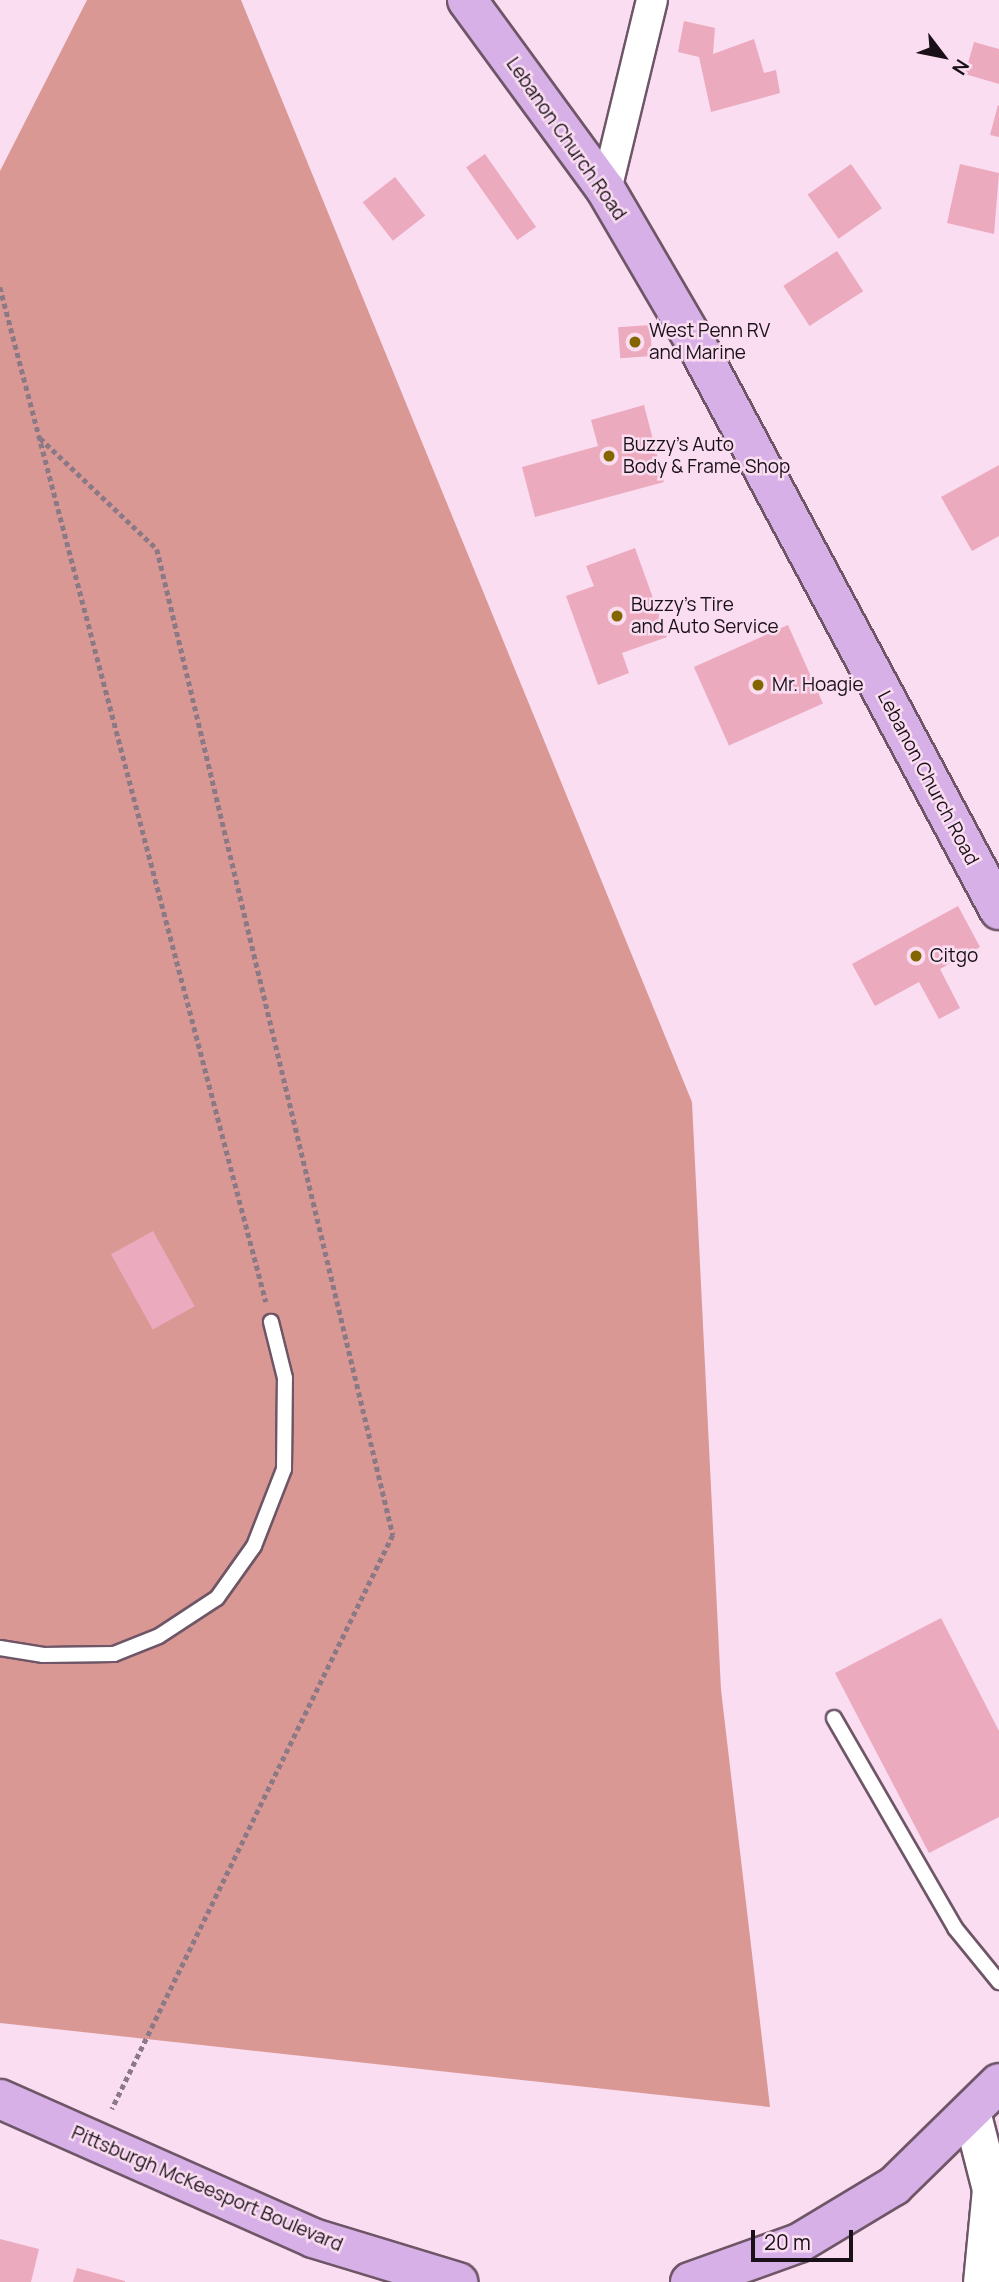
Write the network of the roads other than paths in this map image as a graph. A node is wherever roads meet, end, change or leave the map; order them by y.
1 (467, 0) edge
2 (652, 0) edge
3 (606, 190) junction
4 (999, 910) edge
5 (271, 1322) road end
6 (0, 1648) edge
7 (834, 1718) dead end
8 (999, 1982) edge
9 (999, 2083) edge
10 (0, 2099) edge
11 (972, 2115) junction
12 (458, 2282) edge
13 (690, 2282) edge
14 (982, 2282) edge

1 - 3 main road, Lebanon Church Road
2 - 3 street
3 - 4 main road, Lebanon Church Road
5 - 6 lane
7 - 8 lane
9 - 11 main road
10 - 12 main road, Pittsburgh McKeesport Boulevard
11 - 13 main road
11 - 14 street

